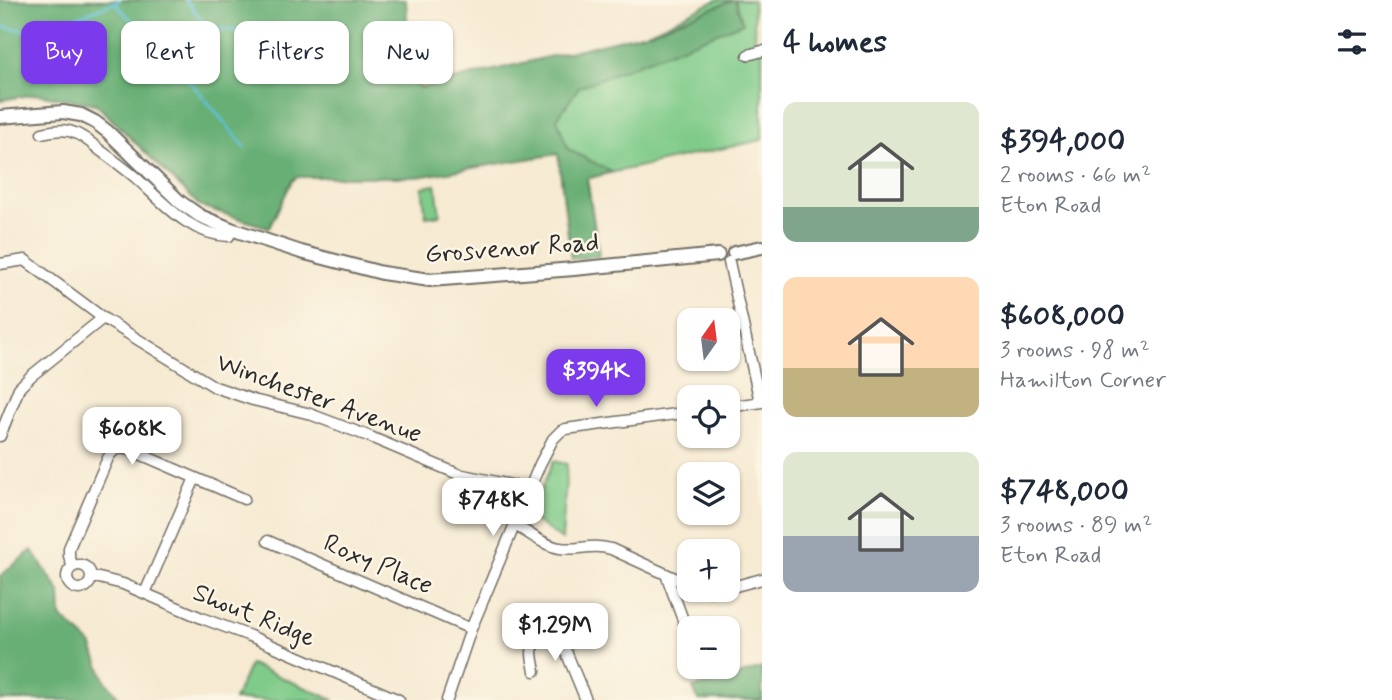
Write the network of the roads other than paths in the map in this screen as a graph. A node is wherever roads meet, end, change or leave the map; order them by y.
1 (762, 51) edge
2 (748, 55) dead end
3 (0, 117) edge
4 (42, 133) dead end
5 (231, 229) junction
6 (762, 247) edge
7 (727, 257) junction
8 (0, 264) edge
9 (103, 318) junction
10 (761, 402) edge
11 (740, 405) edge
12 (677, 414) edge
13 (0, 436) edge
14 (195, 478) junction
15 (531, 489) junction
16 (244, 499) dead end
17 (515, 525) junction
18 (268, 541) dead end
19 (73, 567) junction
20 (666, 574) junction
21 (91, 576) junction
22 (677, 579) edge
23 (762, 579) edge
24 (740, 585) edge
25 (145, 593) junction
26 (682, 616) edge
27 (529, 622) dead end
28 (471, 629) junction
29 (545, 630) junction
30 (535, 671) dead end
31 (399, 700) edge
32 (447, 700) edge
33 (586, 700) edge

1 - 2 street
3 - 5 street, Grosvenor Road
4 - 5 street, Grosvenor Road
5 - 7 street, Grosvenor Road
6 - 7 street, Grosvenor Road
7 - 10 street
8 - 9 street, Winchester Avenue
9 - 13 street
9 - 15 street, Winchester Avenue
10 - 11 street
12 - 15 street
14 - 16 street
14 - 19 street
14 - 25 street
15 - 17 street
17 - 20 street
17 - 28 street
18 - 28 street, Roxy Place
19 - 21 street
19 - 21 street
20 - 22 street
20 - 26 street
21 - 25 street, Shout Ridge
23 - 24 street
25 - 31 street, Shout Ridge
27 - 29 street
28 - 32 street
29 - 30 street
29 - 33 street

